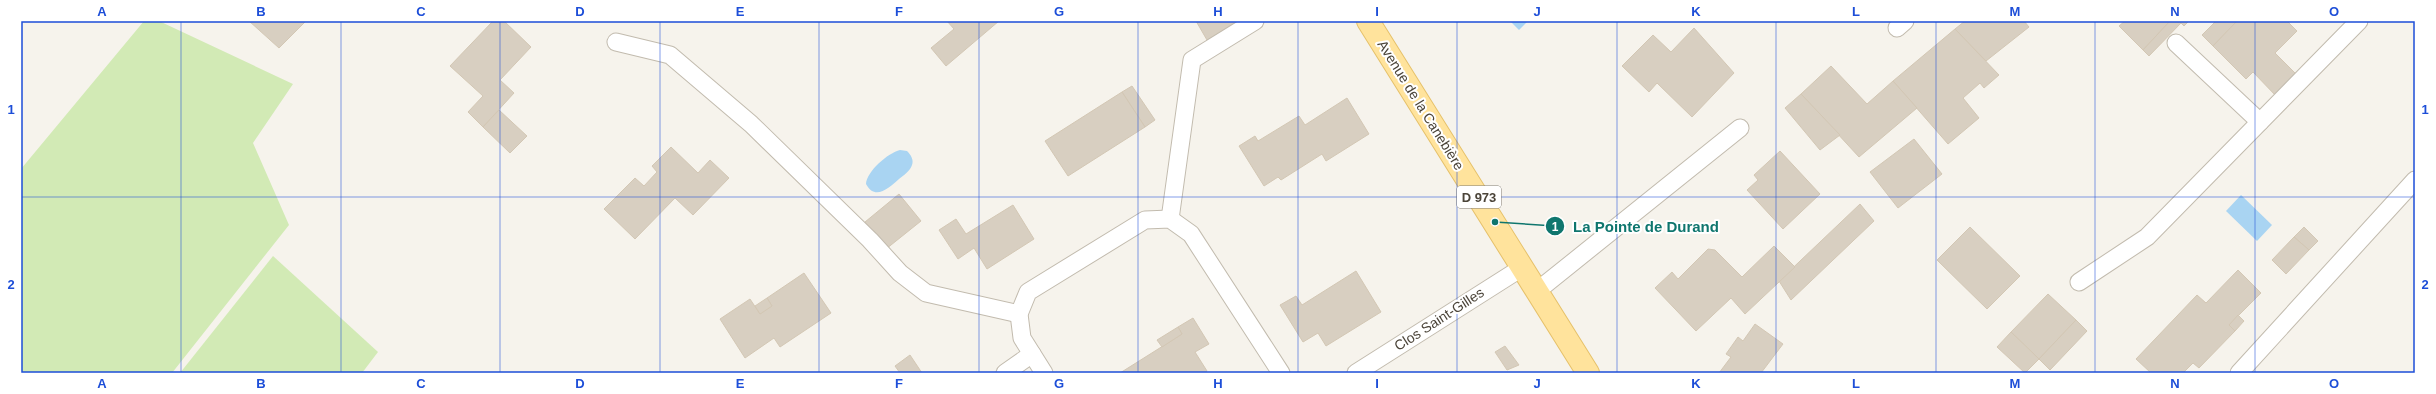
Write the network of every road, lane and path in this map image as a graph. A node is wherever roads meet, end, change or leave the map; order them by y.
1 (1255, 21) edge
2 (1368, 21) edge
3 (2359, 21) edge
4 (616, 42) dead end
5 (2176, 43) dead end
6 (2260, 122) junction
7 (1740, 128) dead end
8 (2415, 180) edge
9 (1170, 219) junction
10 (1523, 267) junction
11 (2079, 282) dead end
12 (1537, 291) junction
13 (1019, 314) junction
14 (1032, 354) junction
15 (1359, 372) edge
16 (1005, 373) edge
17 (1044, 373) edge
18 (1281, 373) edge
19 (1588, 373) edge
20 (2239, 373) edge

1 - 9 lane
2 - 10 main road, Avenue de la Canebière / D 973
3 - 6 lane
4 - 13 lane
5 - 6 lane
6 - 11 lane
7 - 12 lane
8 - 20 lane
9 - 13 lane
9 - 18 lane
10 - 12 main road, Avenue de la Canebière / D 973
10 - 15 lane, Clos Saint-Gilles
12 - 19 main road, Avenue de la Canebière / D 973
13 - 14 lane
14 - 16 lane
14 - 17 lane

